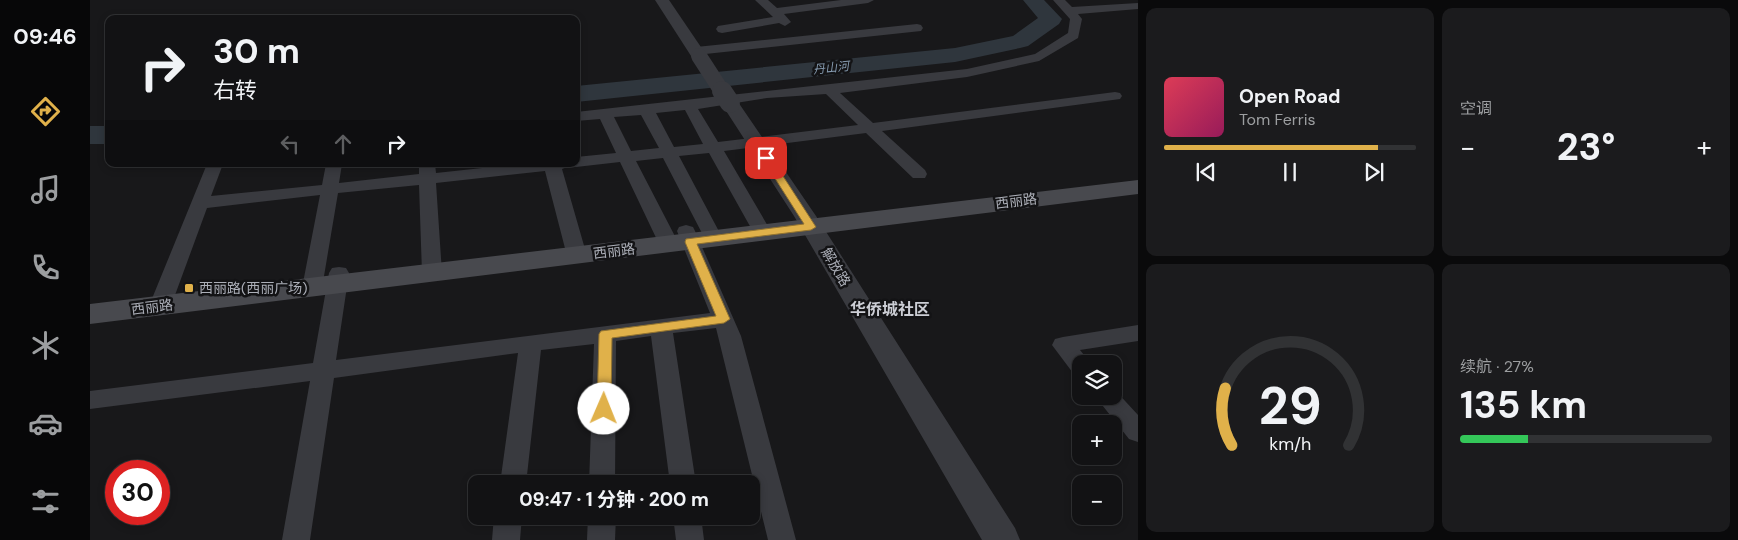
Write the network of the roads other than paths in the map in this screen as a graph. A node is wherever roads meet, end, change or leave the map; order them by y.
1 (662, 0) edge
2 (761, 0) edge
3 (868, 0) edge
4 (835, 4) junction
5 (1064, 5) edge
6 (1138, 6) edge
7 (778, 15) junction
8 (917, 28) dead end
9 (722, 29) dead end
10 (872, 33) junction
11 (805, 40) junction
12 (698, 54) junction
13 (829, 90) junction
14 (1115, 96) dead end
15 (689, 105) junction
16 (646, 109) junction
17 (605, 114) junction
18 (580, 117) edge
19 (870, 128) junction
20 (756, 143) junction
21 (713, 148) junction
22 (669, 152) junction
23 (626, 157) junction
24 (580, 162) edge
25 (214, 167) edge
26 (334, 167) edge
27 (501, 167) edge
28 (556, 167) edge
29 (428, 171) edge
30 (920, 174) dead end
31 (1138, 177) edge
32 (1138, 187) edge
33 (330, 189) junction
34 (200, 203) junction
35 (808, 222) junction
36 (760, 227) junction
37 (689, 236) junction
38 (576, 250) junction
39 (432, 268) junction
40 (325, 281) junction
41 (163, 299) junction
42 (90, 301) edge
43 (90, 314) edge
44 (724, 319) junction
45 (661, 327) junction
46 (1138, 333) edge
47 (605, 334) junction
48 (530, 344) junction
49 (1072, 356) edge
50 (323, 371) junction
51 (90, 400) edge
52 (1115, 405) edge
53 (1138, 432) edge
54 (513, 475) edge
55 (602, 475) edge
56 (682, 475) edge
57 (507, 525) edge
58 (602, 525) edge
59 (688, 525) edge
60 (296, 540) edge
61 (506, 540) edge
62 (601, 540) edge
63 (690, 540) edge
64 (782, 540) edge
65 (1002, 540) edge

1 - 12 street, 解放路
2 - 7 street
3 - 4 street
4 - 7 street
4 - 10 street
5 - 6 street
5 - 13 street
7 - 9 street
7 - 11 street
8 - 10 street
10 - 11 street
11 - 12 street
12 - 20 street, 解放路, bridge
13 - 15 street
13 - 19 street
14 - 19 street
15 - 16 street
15 - 21 street
16 - 17 street
16 - 22 street
17 - 18 street
17 - 23 street
19 - 20 street
19 - 30 street
20 - 21 street
20 - 35 street, 解放路
21 - 22 street
21 - 36 street
22 - 23 street
22 - 37 street
23 - 24 street
23 - 37 street
25 - 34 street
26 - 33 street
27 - 29 street
28 - 38 street
29 - 33 street
29 - 39 street
31 - 35 main road, 西丽路
32 - 35 main road, 西丽路
33 - 34 street
33 - 40 street
34 - 41 street
35 - 36 main road, 西丽路
35 - 65 street, 解放路
36 - 37 main road, 西丽路
37 - 38 main road, 西丽路
37 - 44 street
38 - 39 main road, 西丽路
39 - 40 main road, 西丽路
40 - 41 main road, 西丽路
40 - 50 street
41 - 42 main road, 西丽路
41 - 43 main road, 西丽路
44 - 45 street
44 - 64 street
45 - 47 street
45 - 56 street
46 - 49 street
47 - 48 street
47 - 55 street
48 - 50 street
48 - 54 street
50 - 51 street
50 - 60 street
52 - 53 street
57 - 61 street
58 - 62 street
59 - 63 street

